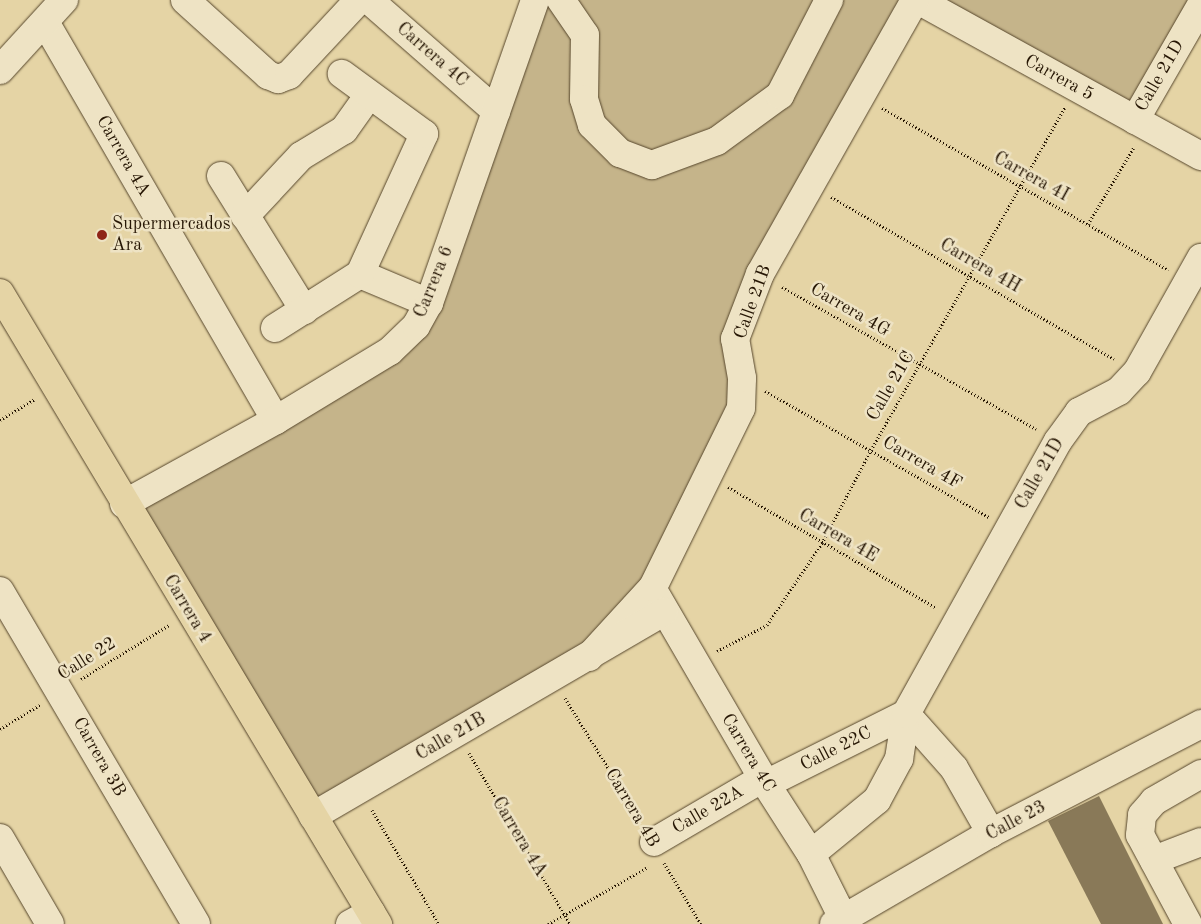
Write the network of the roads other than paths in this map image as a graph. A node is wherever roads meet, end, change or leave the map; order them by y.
1 (64, 0) edge
2 (184, 0) edge
3 (359, 0) edge
4 (369, 0) edge
5 (535, 0) edge
6 (561, 0) edge
7 (829, 0) edge
8 (913, 2) edge
9 (1201, 6) edge
10 (45, 22) junction
11 (0, 70) edge
12 (342, 74) dead end
13 (369, 95) junction
14 (496, 111) junction
15 (1140, 123) junction
16 (1201, 156) edge
17 (221, 176) dead end
18 (246, 216) junction
19 (1201, 258) edge
20 (360, 274) junction
21 (0, 293) edge
22 (429, 303) junction
23 (304, 310) junction
24 (275, 328) dead end
25 (276, 420) junction
26 (124, 504) junction
27 (653, 587) junction
28 (0, 591) edge
29 (664, 612) junction
30 (589, 657) junction
31 (906, 714) junction
32 (1201, 724) edge
33 (1201, 774) edge
34 (764, 781) junction
35 (313, 816) junction
36 (991, 833) junction
37 (0, 838) edge
38 (1201, 842) edge
39 (658, 850) road end
40 (811, 854) junction
41 (1154, 860) junction
42 (366, 920) edge
43 (839, 921) edge
44 (50, 924) edge
45 (196, 924) edge
46 (1188, 924) edge

1 - 10 street
2 - 3 street
4 - 14 street, Carrera 4C
5 - 14 street, Carrera 6
6 - 7 street
8 - 15 street, Carrera 5
8 - 27 street, Calle 21B
9 - 15 street, Calle 21D
10 - 11 street
10 - 25 street, Carrera 4A
12 - 13 street
13 - 18 street
13 - 20 street
14 - 22 street, Carrera 6
15 - 16 street, Carrera 5
17 - 18 street
18 - 23 street
19 - 31 street, Calle 21D
20 - 22 street
20 - 23 street
21 - 26 main road, Carrera 4
22 - 25 street, Carrera 6
23 - 24 street
25 - 26 street, Carrera 6
26 - 35 main road, Carrera 4
27 - 29 street, Carrera 4C
27 - 30 street, Calle 21B
28 - 45 street, Carrera 3B
29 - 30 street, Calle 21B
29 - 34 street, Carrera 4C
30 - 35 street, Calle 21B
31 - 34 street, Calle 22C
31 - 36 street
31 - 40 street, Calle 21D
32 - 36 street, Calle 23
33 - 41 street
34 - 39 street, Calle 22A
34 - 40 street, Carrera 4C
35 - 42 main road, Carrera 4
36 - 43 street, Calle 23
37 - 44 street
38 - 41 street
40 - 43 street, Carrera 4C
41 - 46 street

